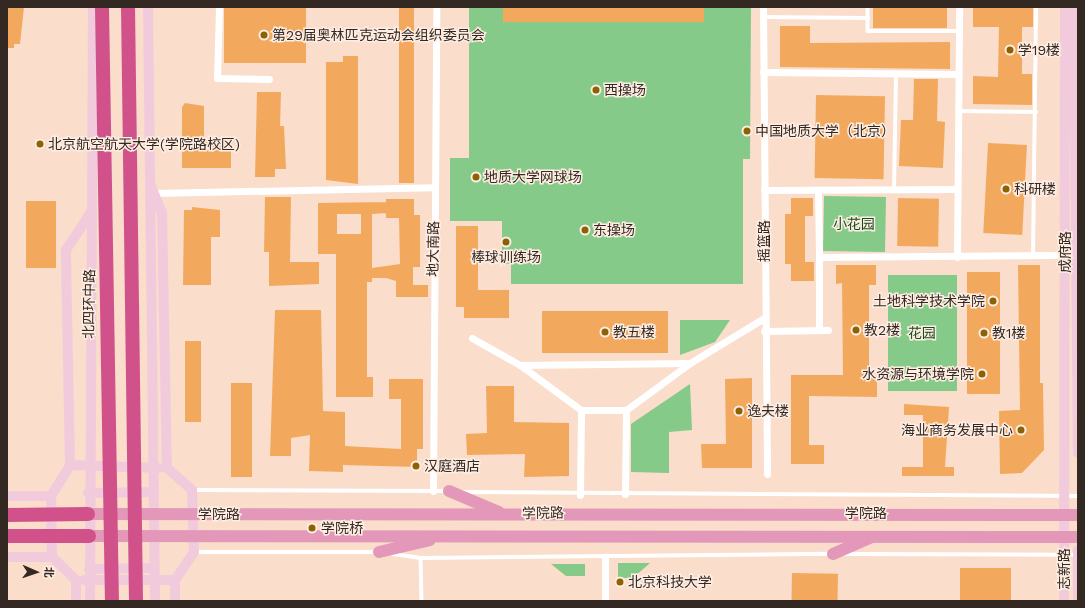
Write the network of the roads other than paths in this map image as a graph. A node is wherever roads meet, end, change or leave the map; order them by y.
1 (93, 7) edge
2 (102, 7) edge
3 (128, 7) edge
4 (148, 7) edge
5 (219, 7) edge
6 (436, 7) edge
7 (763, 7) edge
8 (868, 7) edge
9 (959, 7) edge
10 (1036, 7) edge
11 (1065, 7) edge
12 (1074, 7) edge
13 (763, 17) junction
14 (868, 18) junction
15 (959, 31) junction
16 (763, 72) junction
17 (896, 74) junction
18 (958, 74) junction
19 (269, 79) dead end
20 (958, 111) junction
21 (1036, 112) junction
22 (149, 180) junction
23 (434, 187) junction
24 (894, 189) junction
25 (957, 189) junction
26 (764, 190) junction
27 (818, 190) junction
28 (154, 193) junction
29 (91, 212) junction
30 (1055, 255) dead end
31 (1033, 256) junction
32 (819, 257) junction
33 (957, 257) junction
34 (764, 318) junction
35 (819, 330) junction
36 (828, 330) dead end
37 (764, 331) junction
38 (472, 338) dead end
39 (690, 364) junction
40 (520, 365) junction
41 (581, 410) junction
42 (626, 410) junction
43 (1078, 453) edge
44 (70, 465) junction
45 (167, 468) junction
46 (767, 474) dead end
47 (192, 490) junction
48 (433, 491) junction
49 (153, 492) junction
50 (449, 492) junction
51 (88, 493) junction
52 (626, 494) junction
53 (580, 495) junction
54 (7, 496) edge
55 (51, 496) junction
56 (1065, 496) junction
57 (1078, 496) edge
58 (154, 513) junction
59 (88, 514) junction
60 (504, 514) junction
61 (7, 515) edge
62 (1065, 515) junction
63 (1078, 515) edge
64 (878, 534) junction
65 (7, 536) edge
66 (89, 536) junction
67 (154, 536) junction
68 (451, 536) junction
69 (1065, 537) junction
70 (1078, 537) edge
71 (1078, 550) edge
72 (194, 552) junction
73 (379, 552) junction
74 (832, 554) junction
75 (1064, 555) junction
76 (1078, 555) edge
77 (7, 557) edge
78 (52, 557) junction
79 (605, 557) junction
80 (421, 558) junction
81 (154, 568) junction
82 (89, 569) junction
83 (76, 580) junction
84 (175, 580) junction
85 (76, 601) edge
86 (90, 601) edge
87 (112, 601) edge
88 (136, 601) edge
89 (155, 601) edge
90 (175, 601) edge
91 (422, 601) edge
92 (605, 601) edge
93 (1064, 601) edge
94 (1078, 601) edge

1 - 29 street, 北四环中路
2 - 87 highway, 北四环中路
3 - 88 highway
4 - 22 street
5 - 19 street
6 - 23 street, 地大南路
7 - 13 street, 摇篮路
8 - 14 lane
9 - 15 street
10 - 21 lane
11 - 56 street, 成府路
12 - 43 street, 成府路
13 - 14 lane
13 - 16 street, 摇篮路
14 - 15 lane
15 - 18 street
16 - 17 street
16 - 26 street, 摇篮路
17 - 18 street
17 - 24 lane
18 - 20 street
20 - 21 lane
20 - 25 street
21 - 31 lane
22 - 28 street
22 - 49 street
23 - 28 street
23 - 48 street, 地大南路
24 - 25 street
24 - 27 street
25 - 33 street
26 - 27 street
26 - 34 street, 摇篮路
27 - 32 street
28 - 45 street
29 - 44 street
29 - 51 street, 北四环中路
30 - 31 street
31 - 33 street
32 - 33 street
32 - 35 street
34 - 37 street, 摇篮路
34 - 39 street
35 - 36 street
35 - 37 street
37 - 46 street, 摇篮路
38 - 40 street
39 - 40 street
39 - 42 street
40 - 41 street
41 - 42 street
41 - 53 street
42 - 52 street
44 - 45 street
44 - 55 street
45 - 47 street
47 - 48 lane, 学院路
47 - 72 street
48 - 50 lane, 学院路
49 - 51 street
49 - 58 street
50 - 53 lane, 学院路
50 - 60 main road
51 - 59 street, 北四环中路
52 - 53 lane, 学院路
52 - 56 lane, 学院路
54 - 55 street
55 - 78 street
56 - 57 lane, 学院路
56 - 62 street, 成府路
58 - 59 main road, 学院路
58 - 60 main road, 学院路
58 - 67 street
59 - 61 highway, 学院路
59 - 66 street, 北四环中路
60 - 62 main road, 学院路
62 - 63 main road, 学院路
62 - 69 street, 志新路
64 - 68 main road, 学院路
64 - 69 main road, 学院路
64 - 74 main road
65 - 66 highway, 学院路
66 - 67 main road, 学院路
66 - 82 street, 北四环中路
67 - 68 main road, 学院路
67 - 81 street
68 - 73 main road
69 - 70 main road, 学院路
69 - 75 street, 志新路
71 - 76 street, 志新路
72 - 73 lane
72 - 84 street
73 - 80 lane
74 - 75 lane
74 - 79 lane
75 - 76 lane
75 - 93 street, 志新路
76 - 94 street, 志新路
77 - 78 street
78 - 83 street
79 - 80 lane
79 - 92 street
80 - 91 lane
81 - 82 street
81 - 89 street
82 - 86 street, 北四环中路
83 - 84 street
83 - 85 street
84 - 90 street

